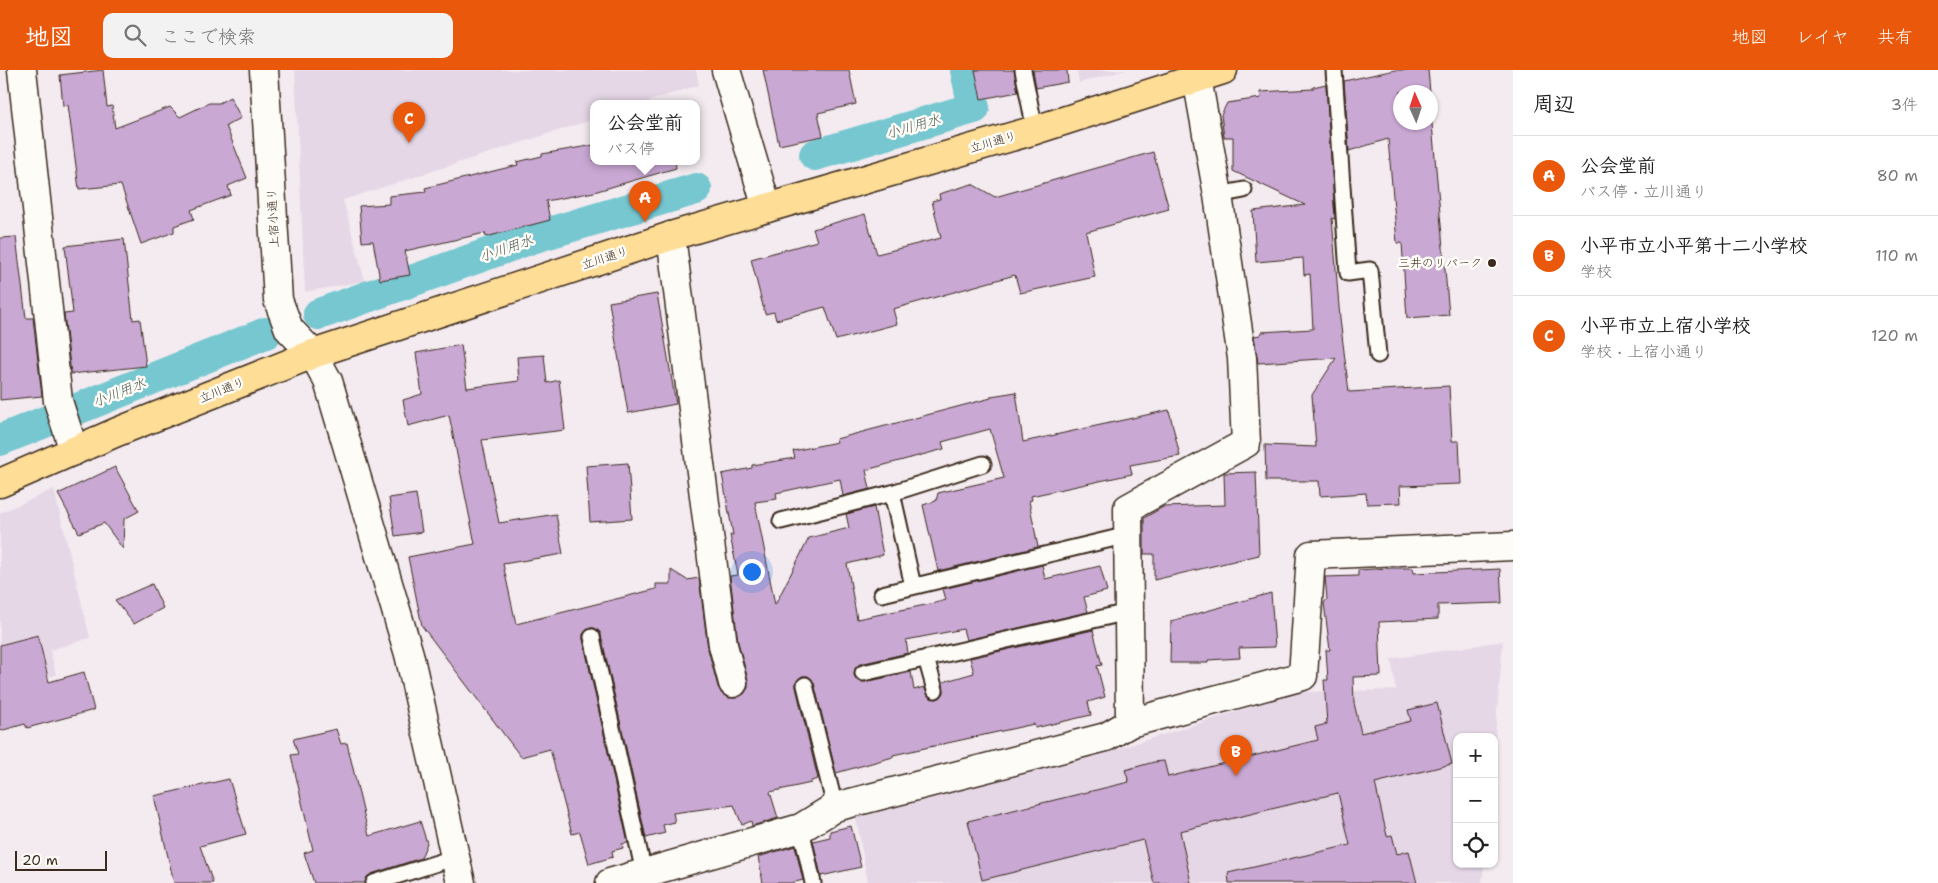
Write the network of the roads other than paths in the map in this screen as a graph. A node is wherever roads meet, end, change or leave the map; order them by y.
1 (22, 70) edge
2 (264, 70) edge
3 (726, 70) edge
4 (1023, 70) edge
5 (1223, 70) edge
6 (1334, 70) edge
7 (1197, 78) junction
8 (1035, 130) junction
9 (767, 208) junction
10 (671, 236) junction
11 (313, 354) junction
12 (1378, 355) dead end
13 (74, 451) junction
14 (983, 464) dead end
15 (0, 483) edge
16 (892, 493) junction
17 (781, 521) dead end
18 (1128, 535) junction
19 (1513, 546) edge
20 (913, 586) junction
21 (882, 594) dead end
22 (1128, 612) junction
23 (592, 638) dead end
24 (926, 658) junction
25 (863, 673) dead end
26 (733, 683) dead end
27 (805, 685) dead end
28 (935, 690) dead end
29 (1130, 723) junction
30 (835, 807) junction
31 (801, 828) junction
32 (456, 857) junction
33 (644, 873) junction
34 (374, 883) edge
35 (461, 883) edge
36 (610, 883) edge
37 (813, 883) edge

1 - 13 street
2 - 11 street, 上宿小通り
3 - 9 street
4 - 8 lane
5 - 7 main road, 立川通り
6 - 12 lane
7 - 8 main road, 立川通り
7 - 18 street
8 - 9 main road, 立川通り
9 - 10 main road, 立川通り
10 - 11 main road, 立川通り
10 - 26 street
11 - 13 main road, 立川通り
11 - 32 street, 上宿小通り
13 - 15 main road, 立川通り
14 - 16 lane
16 - 17 lane
16 - 20 lane
18 - 20 lane
18 - 22 street
19 - 29 street
20 - 21 lane
22 - 24 lane
22 - 29 street
23 - 33 lane
24 - 25 lane
24 - 28 lane
27 - 30 lane
29 - 30 street
30 - 31 street
31 - 33 street
31 - 37 lane
32 - 34 lane
32 - 35 street, 上宿小通り
33 - 36 street

